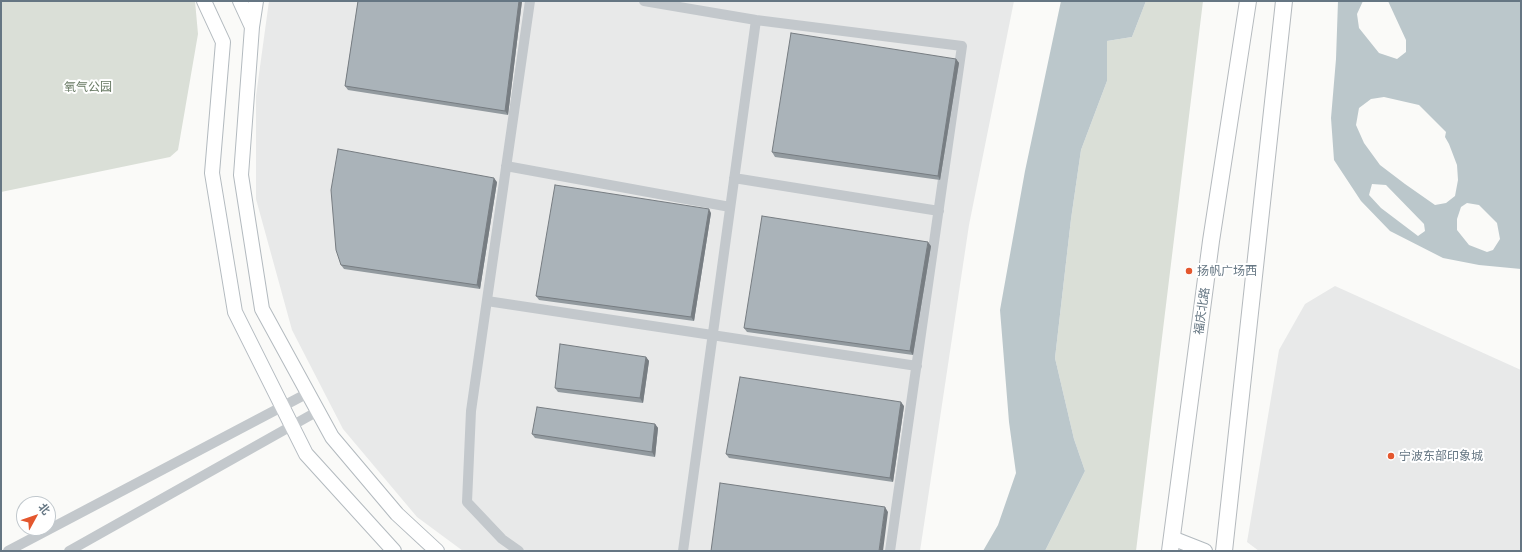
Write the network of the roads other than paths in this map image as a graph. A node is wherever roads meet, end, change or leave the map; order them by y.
1 (204, 1) edge
2 (240, 1) edge
3 (256, 1) edge
4 (530, 1) edge
5 (644, 1) edge
6 (1248, 1) edge
7 (1284, 1) edge
8 (756, 20) junction
9 (252, 27) junction
10 (506, 166) junction
11 (734, 178) junction
12 (730, 206) junction
13 (939, 211) junction
14 (487, 302) junction
15 (712, 335) junction
16 (917, 366) junction
17 (308, 393) junction
18 (282, 406) junction
19 (318, 411) junction
20 (292, 426) junction
21 (1171, 544) edge
22 (8, 551) edge
23 (69, 551) edge
24 (394, 551) edge
25 (437, 551) edge
26 (519, 551) edge
27 (682, 551) edge
28 (890, 551) edge
29 (1204, 551) edge
30 (1224, 551) edge

1 - 18 main road
2 - 9 main road
3 - 9 main road
4 - 10 street
5 - 8 street
6 - 21 main road, 福庆北路
7 - 30 main road
8 - 11 street
8 - 13 street
9 - 17 main road
10 - 12 street
10 - 14 street
11 - 12 street
11 - 13 street
12 - 15 street
13 - 16 street
14 - 15 street
14 - 26 street
15 - 16 street
15 - 27 street
16 - 28 street
17 - 18 street
17 - 19 main road
18 - 20 main road
18 - 22 street
19 - 20 street
19 - 25 main road
20 - 23 street
20 - 24 main road
21 - 29 main road

